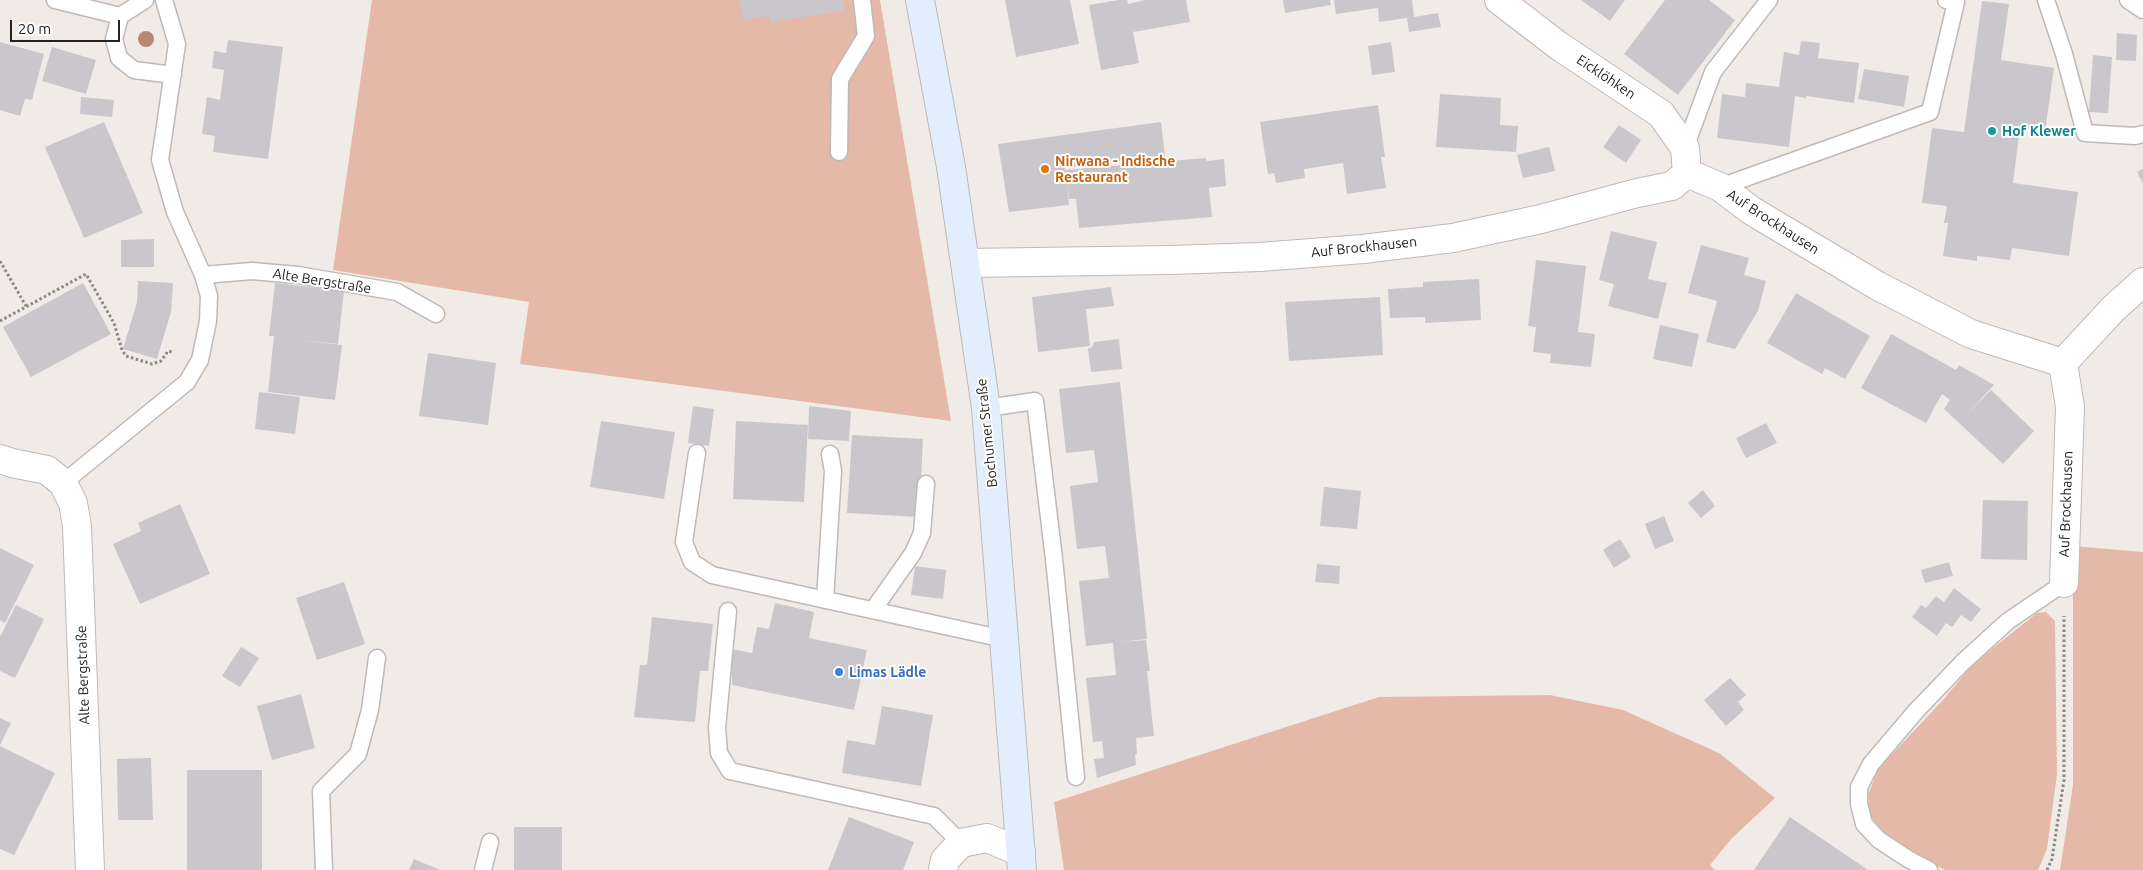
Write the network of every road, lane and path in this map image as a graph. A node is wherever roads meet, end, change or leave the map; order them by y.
1 (55, 0) edge
2 (145, 0) edge
3 (164, 0) edge
4 (862, 0) edge
5 (920, 0) edge
6 (1499, 0) edge
7 (1769, 0) edge
8 (1946, 0) edge
9 (2046, 0) edge
10 (2128, 0) edge
11 (2143, 10) edge
12 (120, 16) junction
13 (172, 75) junction
14 (2143, 134) edge
15 (839, 152) dead end
16 (1686, 160) junction
17 (1720, 187) junction
18 (0, 261) edge
19 (967, 264) junction
20 (203, 275) junction
21 (2143, 282) edge
22 (26, 306) junction
23 (436, 314) dead end
24 (0, 321) edge
25 (200, 360) junction
26 (2063, 363) junction
27 (986, 408) junction
28 (697, 453) dead end
29 (830, 454) dead end
30 (0, 459) edge
31 (63, 483) junction
32 (926, 484) dead end
33 (2064, 583) junction
34 (825, 600) junction
35 (873, 610) junction
36 (728, 611) dead end
37 (1004, 640) junction
38 (377, 658) dead end
39 (1076, 778) dead end
40 (490, 842) dead end
41 (961, 843) junction
42 (1021, 861) edge
43 (90, 870) edge
44 (324, 870) edge
45 (483, 870) edge
46 (943, 870) edge
47 (1929, 870) edge
48 (2047, 870) edge

1 - 12 lane
2 - 12 lane
3 - 13 lane
4 - 15 lane
5 - 19 main road, Bochumer Straße
6 - 16 street, Eicklöhken
7 - 16 lane
8 - 17 lane
9 - 14 lane
10 - 11 lane
12 - 13 lane
13 - 20 lane
16 - 17 street, Auf Brockhausen
16 - 19 street, Auf Brockhausen
17 - 26 street, Auf Brockhausen
18 - 22 path
19 - 27 main road, Bochumer Straße
20 - 23 lane, Alte Bergstraße
20 - 25 lane
21 - 26 street
22 - 24 path
22 - 25 path
25 - 31 lane
26 - 33 street, Auf Brockhausen
27 - 37 main road, Bochumer Straße
27 - 39 lane
28 - 34 lane
29 - 34 lane
30 - 31 street
31 - 43 street, Alte Bergstraße
32 - 35 lane
33 - 47 lane
33 - 48 path
34 - 35 lane
35 - 37 lane
36 - 41 lane
37 - 42 main road, Bochumer Straße
38 - 44 lane
40 - 45 lane
41 - 42 street
41 - 46 street

